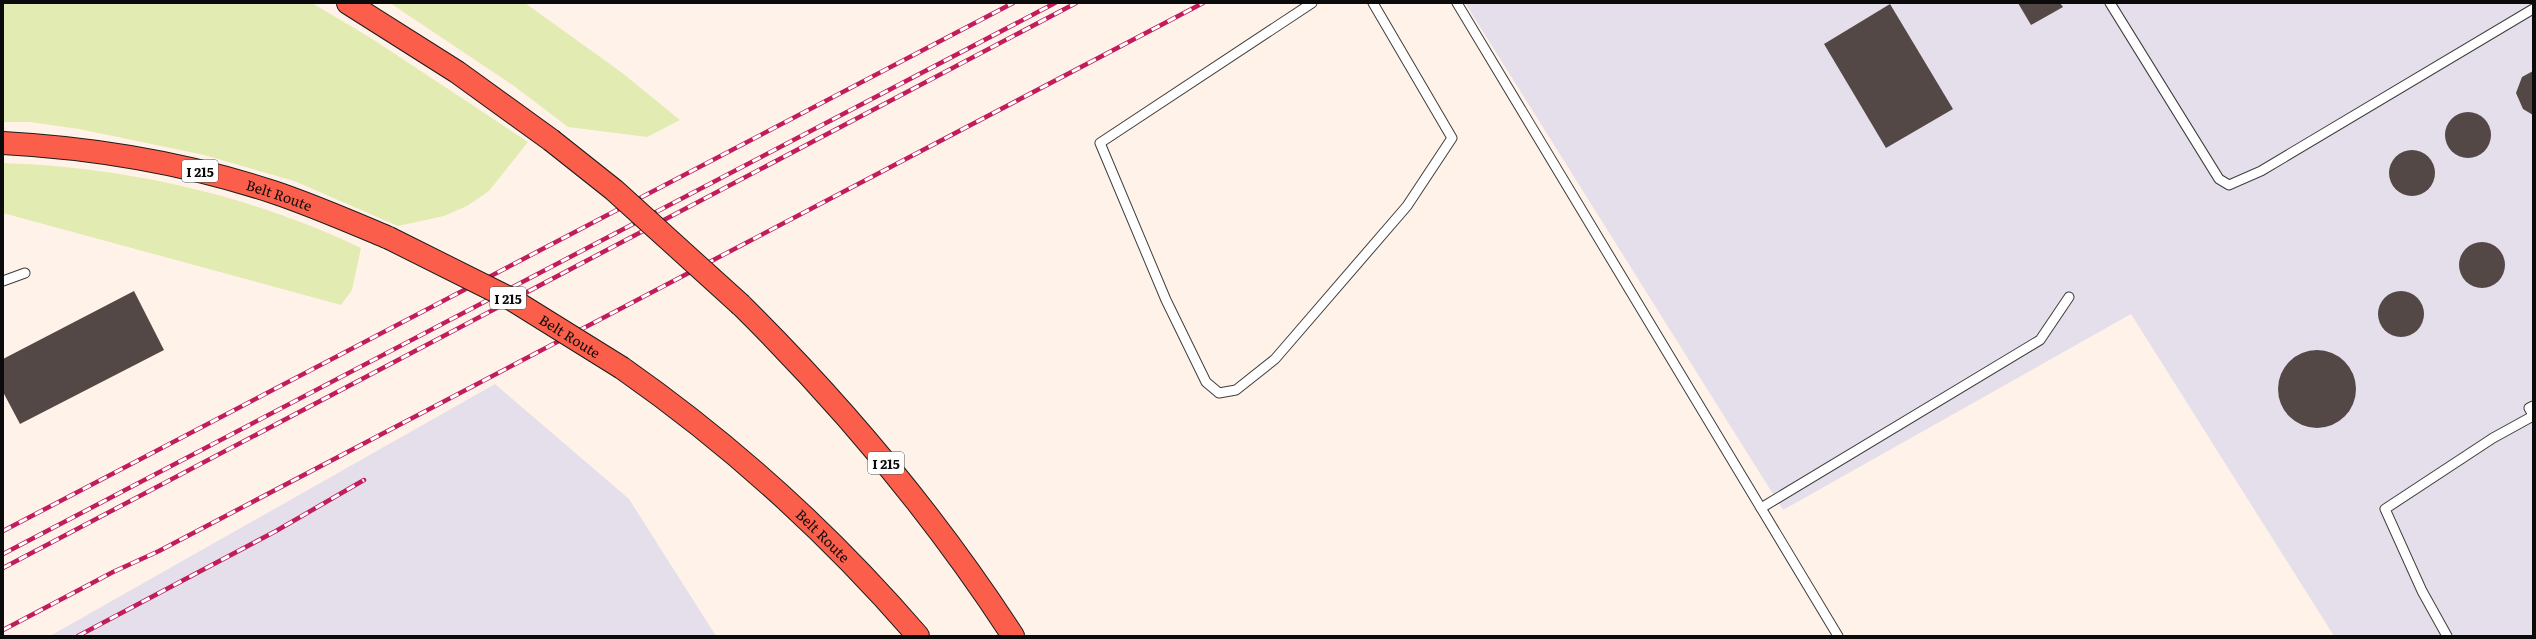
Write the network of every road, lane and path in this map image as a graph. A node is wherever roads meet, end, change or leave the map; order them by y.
1 (348, 3) edge
2 (1312, 3) edge
3 (1373, 3) edge
4 (1457, 3) edge
5 (2110, 3) edge
6 (2533, 9) edge
7 (3, 143) edge
8 (25, 273) dead end
9 (3, 281) edge
10 (2069, 297) dead end
11 (2533, 406) edge
12 (2533, 415) edge
13 (1761, 508) junction
14 (918, 636) edge
15 (1013, 636) edge
16 (1838, 636) edge
17 (2447, 636) edge

1 - 15 highway, I 215, bridge
2 - 3 lane
4 - 13 lane
5 - 6 lane
7 - 14 highway, Belt Route / I 215, bridge
8 - 9 lane
10 - 13 lane
11 - 12 lane
12 - 17 lane
13 - 16 lane

